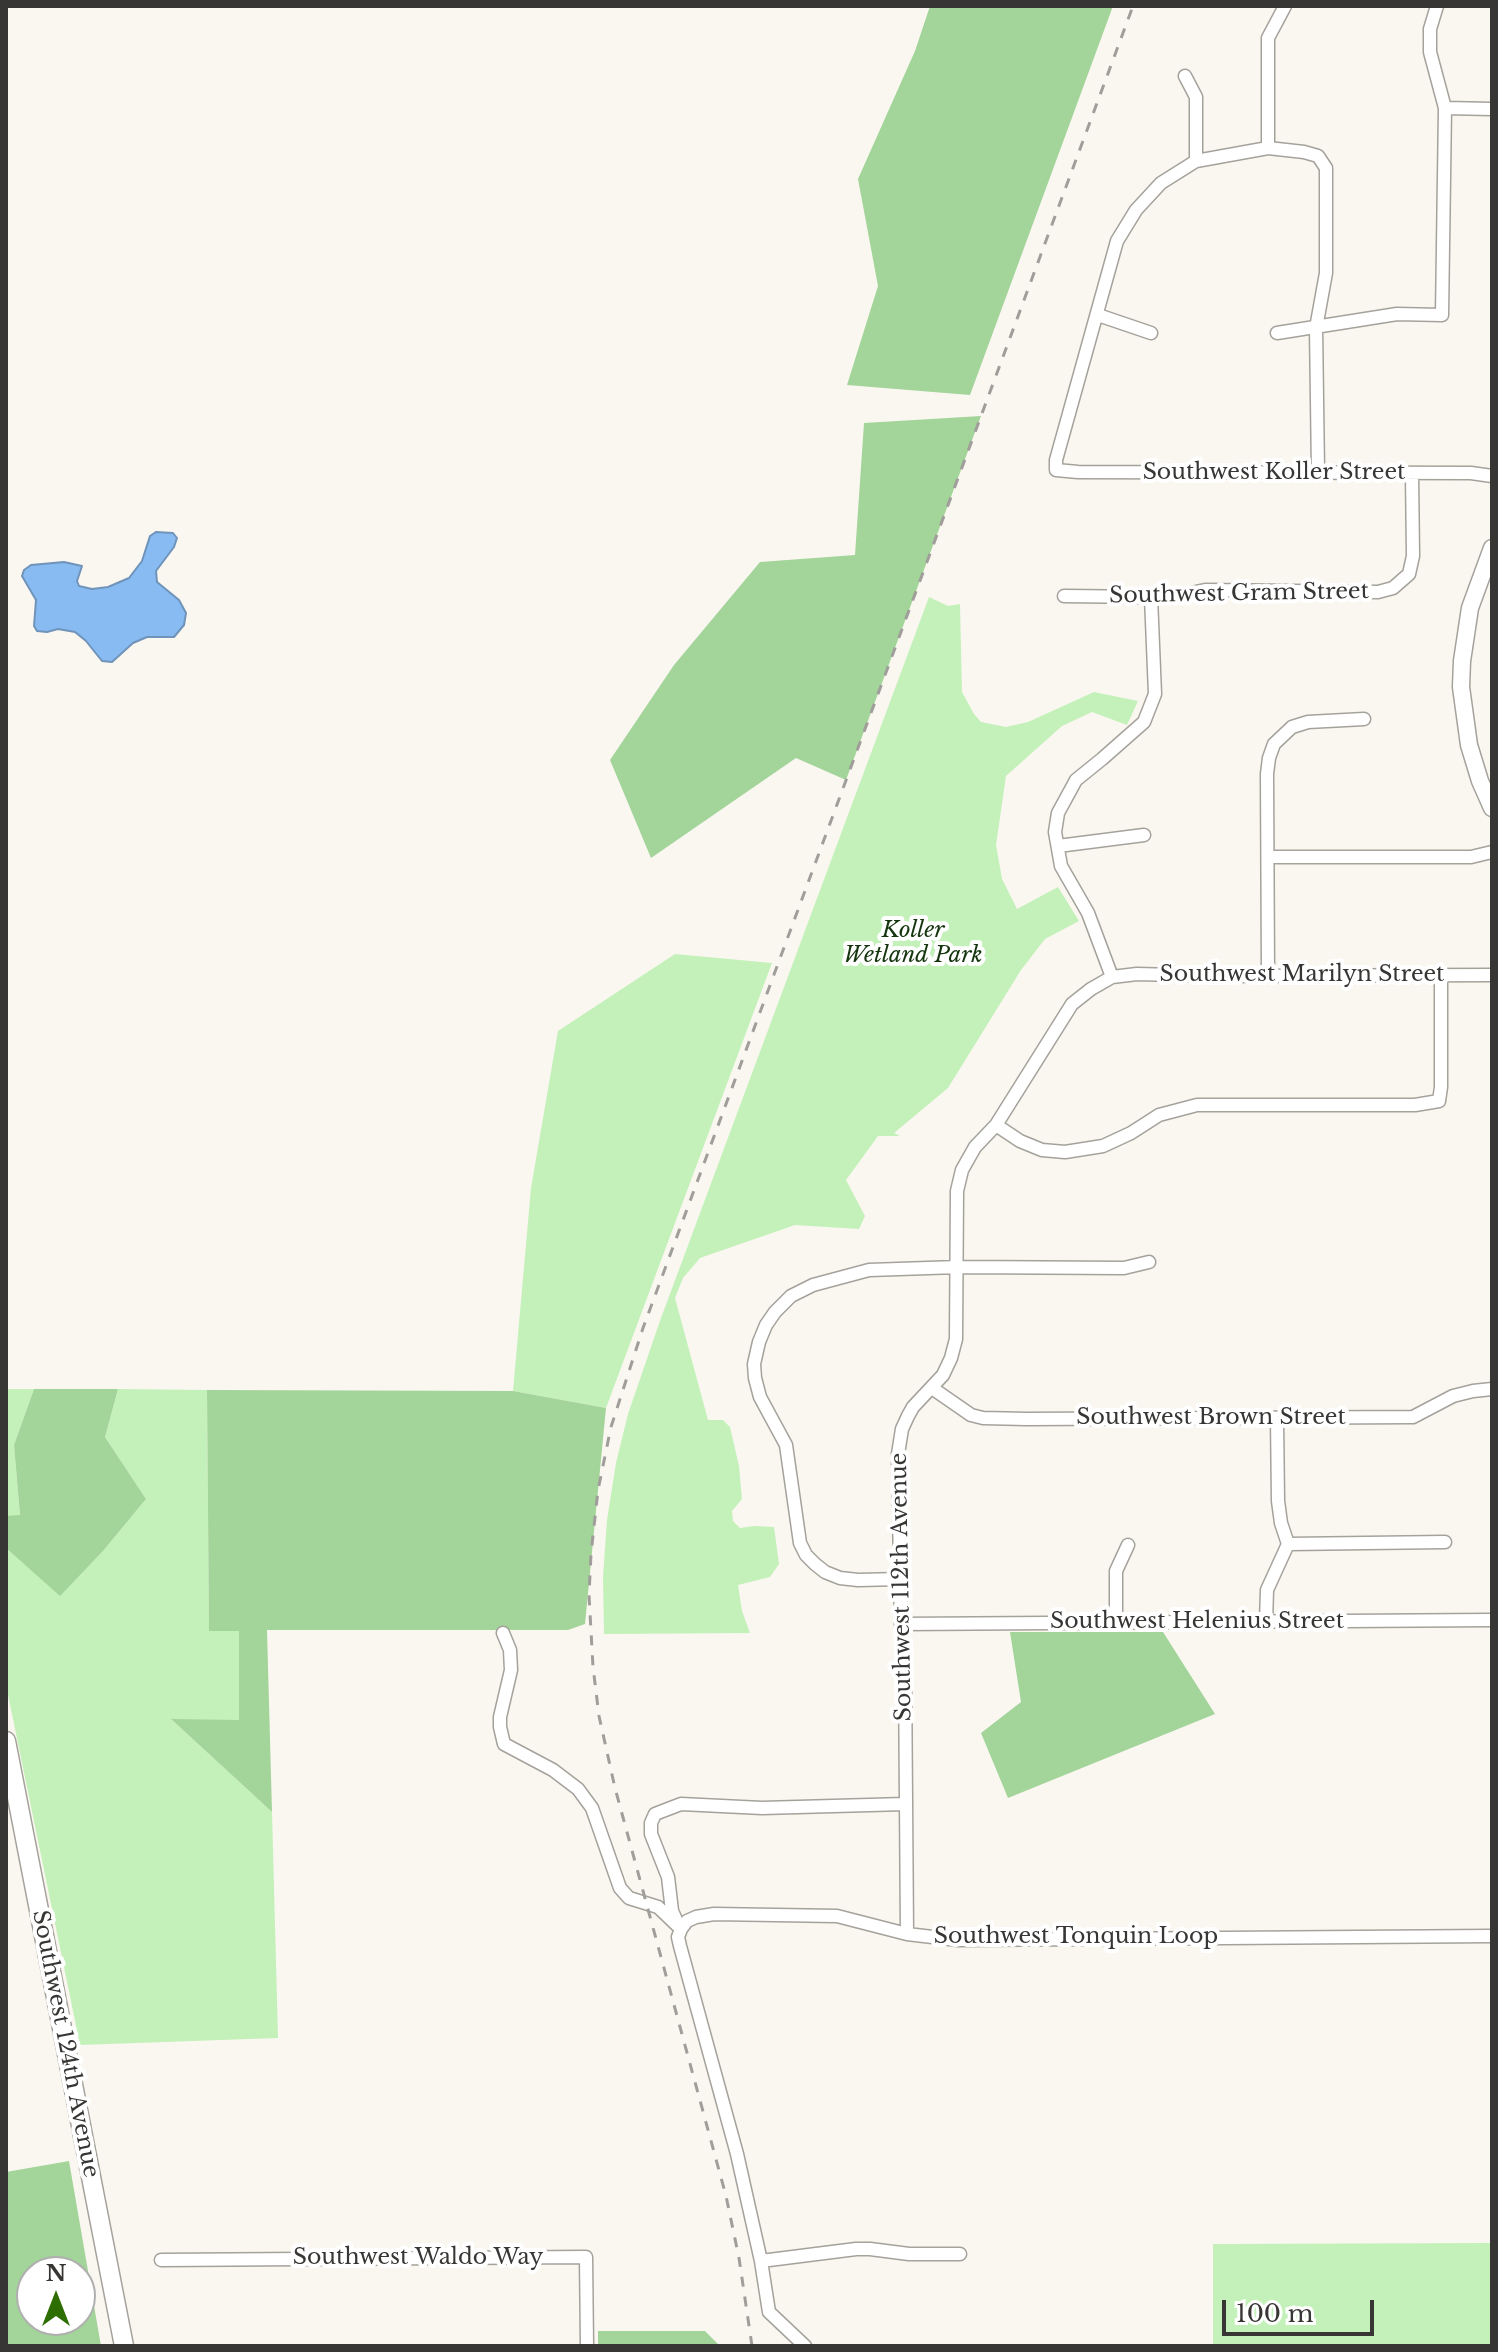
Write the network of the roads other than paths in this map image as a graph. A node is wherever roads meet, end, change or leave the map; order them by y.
1 (1285, 6) edge
2 (1437, 6) edge
3 (1185, 76) dead end
4 (1445, 108) junction
5 (1492, 109) edge
6 (1268, 148) junction
7 (1196, 161) junction
8 (1098, 315) junction
9 (1316, 328) junction
10 (1151, 333) dead end
11 (1277, 333) dead end
12 (1318, 472) junction
13 (1412, 474) junction
14 (1492, 476) edge
15 (1492, 548) edge
16 (1064, 596) dead end
17 (1151, 597) junction
18 (1364, 719) dead end
19 (1492, 808) edge
20 (1144, 835) dead end
21 (1058, 846) junction
22 (1492, 852) edge
23 (1269, 857) junction
24 (1492, 975) edge
25 (1268, 976) junction
26 (1441, 976) junction
27 (1112, 977) junction
28 (996, 1125) junction
29 (1149, 1262) dead end
30 (958, 1267) junction
31 (932, 1388) junction
32 (1492, 1389) edge
33 (1277, 1419) junction
34 (1445, 1542) dead end
35 (1288, 1544) junction
36 (1128, 1545) dead end
37 (900, 1579) junction
38 (1492, 1620) edge
39 (1116, 1622) junction
40 (1266, 1622) junction
41 (901, 1624) junction
42 (503, 1633) dead end
43 (6, 1741) edge
44 (905, 1804) junction
45 (681, 1929) junction
46 (907, 1934) junction
47 (1492, 1936) edge
48 (960, 2254) dead end
49 (161, 2260) dead end
50 (761, 2261) junction
51 (124, 2346) edge
52 (587, 2346) edge
53 (805, 2346) edge

1 - 6 street
2 - 4 street
3 - 7 street
4 - 5 street
4 - 9 street
6 - 7 street
6 - 9 street
7 - 8 street
8 - 10 street
8 - 12 street, Southwest Koller Street
9 - 11 street
9 - 12 street
12 - 13 street, Southwest Koller Street
13 - 14 street, Southwest Koller Street
13 - 17 street, Southwest Gram Street
15 - 19 street
16 - 17 street, Southwest Gram Street
17 - 21 street
18 - 23 street
20 - 21 street
21 - 27 street
22 - 23 street
23 - 25 street
24 - 26 street, Southwest Marilyn Street
25 - 26 street, Southwest Marilyn Street
25 - 27 street, Southwest Marilyn Street
26 - 28 street
27 - 28 street, Southwest 112th Avenue
28 - 30 street, Southwest 112th Avenue
29 - 30 street
30 - 31 street, Southwest 112th Avenue
30 - 37 street
31 - 33 street, Southwest Brown Street
31 - 37 street, Southwest 112th Avenue
32 - 33 street, Southwest Brown Street
33 - 35 street
34 - 35 street
35 - 40 street
36 - 39 street
37 - 41 street, Southwest 112th Avenue
38 - 40 street, Southwest Helenius Street
39 - 40 street, Southwest Helenius Street
39 - 41 street, Southwest Helenius Street
41 - 44 street, Southwest 112th Avenue
42 - 45 street
43 - 51 main road, Southwest 124th Avenue
44 - 45 street
44 - 46 street, Southwest 112th Avenue
45 - 46 street, Southwest Tonquin Loop
45 - 50 street
46 - 47 street, Southwest Tonquin Loop
48 - 50 street
49 - 52 street, Southwest Waldo Way
50 - 53 street

